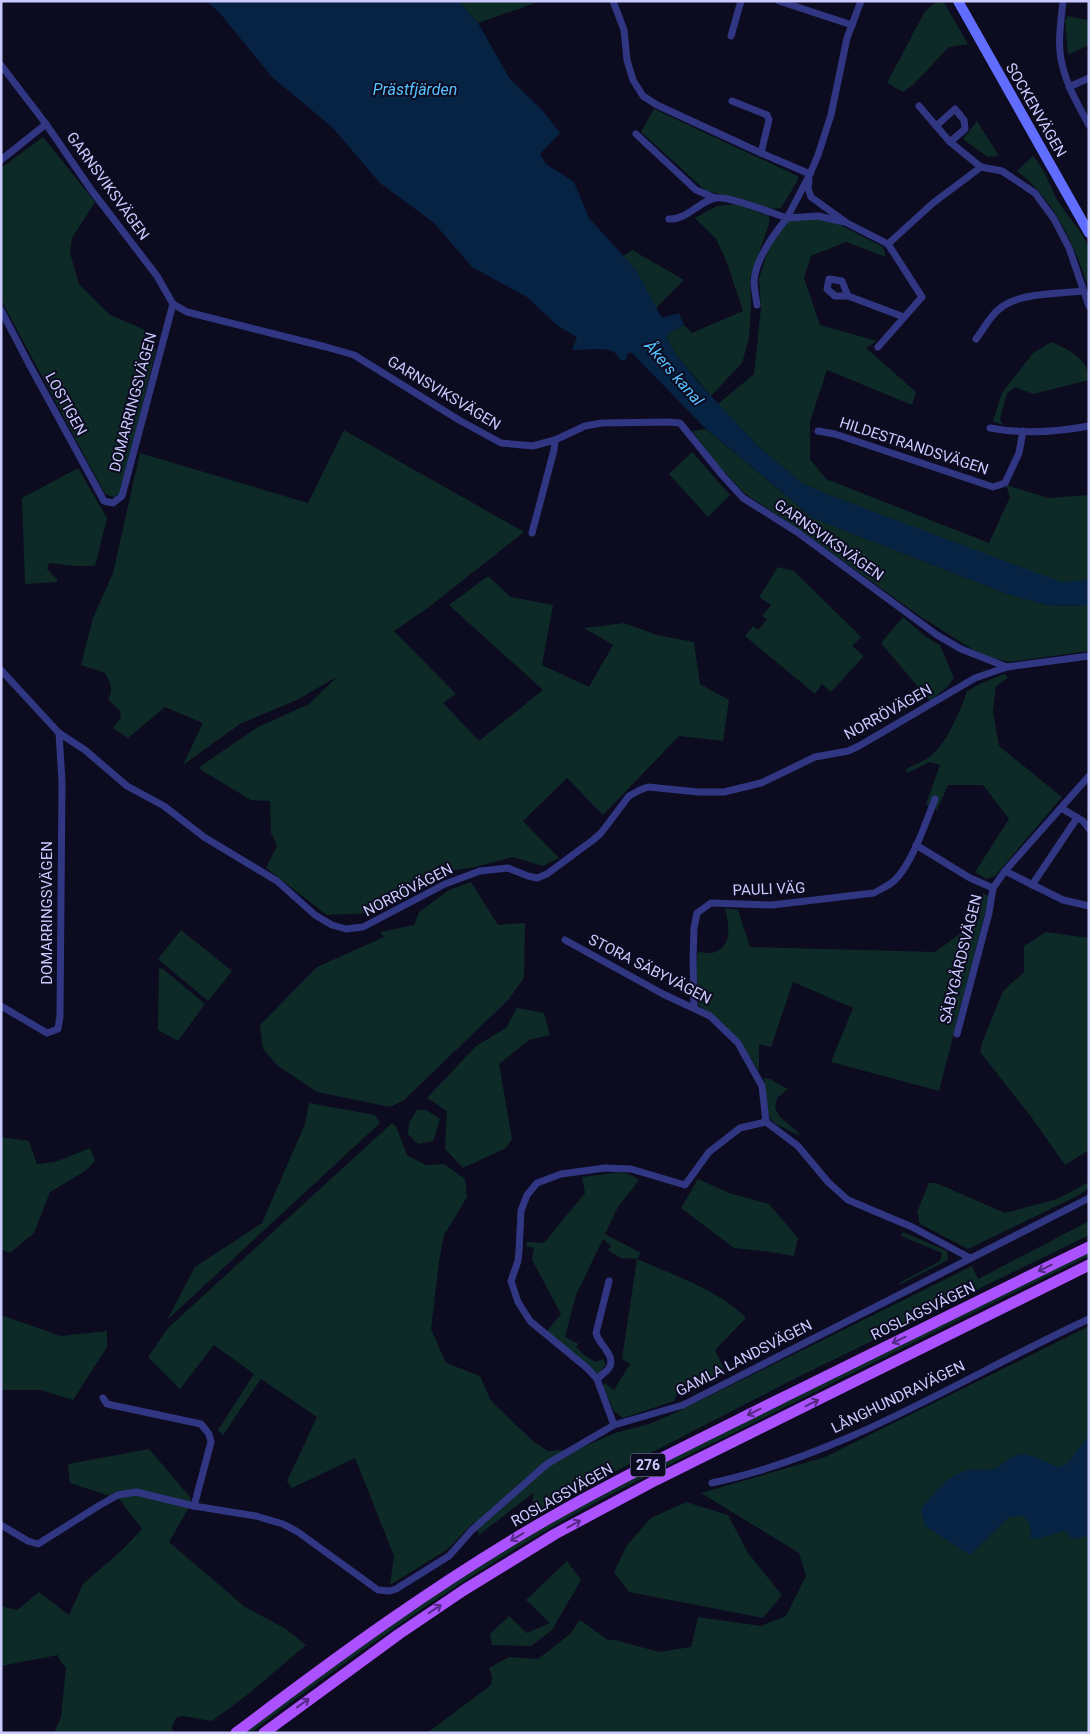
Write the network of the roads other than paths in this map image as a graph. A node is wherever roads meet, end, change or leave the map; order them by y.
1 (614, 1) edge
2 (741, 1) edge
3 (779, 1) edge
4 (862, 1) edge
5 (958, 1) edge
6 (1063, 1) edge
7 (852, 25) junction
8 (731, 36) dead end
9 (1, 65) edge
10 (1089, 78) edge
11 (1069, 87) junction
12 (732, 101) dead end
13 (919, 106) dead end
14 (1088, 121) edge
15 (46, 124) junction
16 (936, 126) junction
17 (636, 134) dead end
18 (950, 142) junction
19 (761, 154) junction
20 (1, 160) edge
21 (981, 167) junction
22 (810, 174) junction
23 (715, 198) junction
24 (787, 218) junction
25 (669, 219) dead end
26 (847, 222) junction
27 (1089, 233) edge
28 (888, 244) junction
29 (1083, 292) junction
30 (848, 296) dead end
31 (173, 304) junction
32 (757, 305) dead end
33 (1089, 306) edge
34 (1, 310) edge
35 (904, 317) junction
36 (976, 339) dead end
37 (878, 347) dead end
38 (1089, 426) edge
39 (990, 428) dead end
40 (818, 431) dead end
41 (1023, 431) junction
42 (555, 440) junction
43 (113, 503) joint
44 (532, 533) dead end
45 (1089, 656) edge
46 (1007, 667) junction
47 (1, 670) edge
48 (58, 733) junction
49 (1089, 776) edge
50 (936, 799) dead end
51 (1060, 808) junction
52 (1077, 818) junction
53 (1089, 829) edge
54 (916, 845) junction
55 (1005, 871) junction
56 (1032, 885) junction
57 (993, 888) junction
58 (1089, 906) edge
59 (565, 940) dead end
60 (1, 1006) edge
61 (694, 1008) junction
62 (957, 1034) dead end
63 (766, 1122) junction
64 (1089, 1198) edge
65 (1089, 1247) edge
66 (970, 1258) junction
67 (1089, 1265) edge
68 (609, 1282) dead end
69 (1089, 1319) edge
70 (597, 1379) junction
71 (103, 1398) dead end
72 (614, 1425) junction
73 (712, 1483) dead end
74 (194, 1506) junction
75 (1, 1525) edge
76 (236, 1733) edge
77 (264, 1733) edge

1 - 19 street
2 - 8 street
3 - 7 street
4 - 7 street
5 - 27 street, SOCKENVÄGEN
6 - 11 street
7 - 22 street
9 - 15 street, GARNSVIKSVÄGEN
10 - 11 street
11 - 14 street
12 - 19 street
13 - 16 street
15 - 20 street
15 - 31 street, GARNSVIKSVÄGEN
16 - 18 street
16 - 18 street
17 - 23 street
18 - 21 street
19 - 22 street
21 - 28 street
21 - 29 street
22 - 24 street
22 - 26 street
23 - 24 street
23 - 25 street
24 - 26 street
24 - 32 street
26 - 28 street
28 - 35 street
29 - 33 street
29 - 36 street
30 - 35 street
31 - 42 street, GARNSVIKSVÄGEN
31 - 43 street, DOMARRINGSVÄGEN
34 - 43 street, LOSTIGEN
35 - 37 street
38 - 41 street
39 - 41 street
40 - 41 street, HILDESTRANDSVÄGEN
42 - 44 street
42 - 46 street, GARNSVIKSVÄGEN
45 - 46 street, NORRÖVÄGEN
46 - 48 street, NORRÖVÄGEN
47 - 48 street, NORRÖVÄGEN
48 - 60 street, DOMARRINGSVÄGEN
49 - 51 street, SÄBYGÅRDSVÄGEN
50 - 54 street, PAULI VÄG
51 - 52 street
51 - 55 street, SÄBYGÅRDSVÄGEN
52 - 53 street
52 - 56 street
54 - 57 street
54 - 61 street, PAULI VÄG
55 - 56 street
55 - 57 street, SÄBYGÅRDSVÄGEN
56 - 58 street
57 - 62 street, SÄBYGÅRDSVÄGEN
59 - 61 street, STORA SÄBYVÄGEN
61 - 63 street, STORA SÄBYVÄGEN
63 - 66 street
63 - 70 street
64 - 66 street, GAMLA LANDSVÄGEN
65 -> 76 main road, ROSLAGSVÄGEN / 276
66 - 72 street, GAMLA LANDSVÄGEN
77 -> 67 main road, ROSLAGSVÄGEN / 276
68 - 70 street
69 - 73 street, LÅNGHUNDRAVÄGEN
70 - 72 street
71 - 74 street
72 - 74 street, GAMLA LANDSVÄGEN
74 - 75 street

